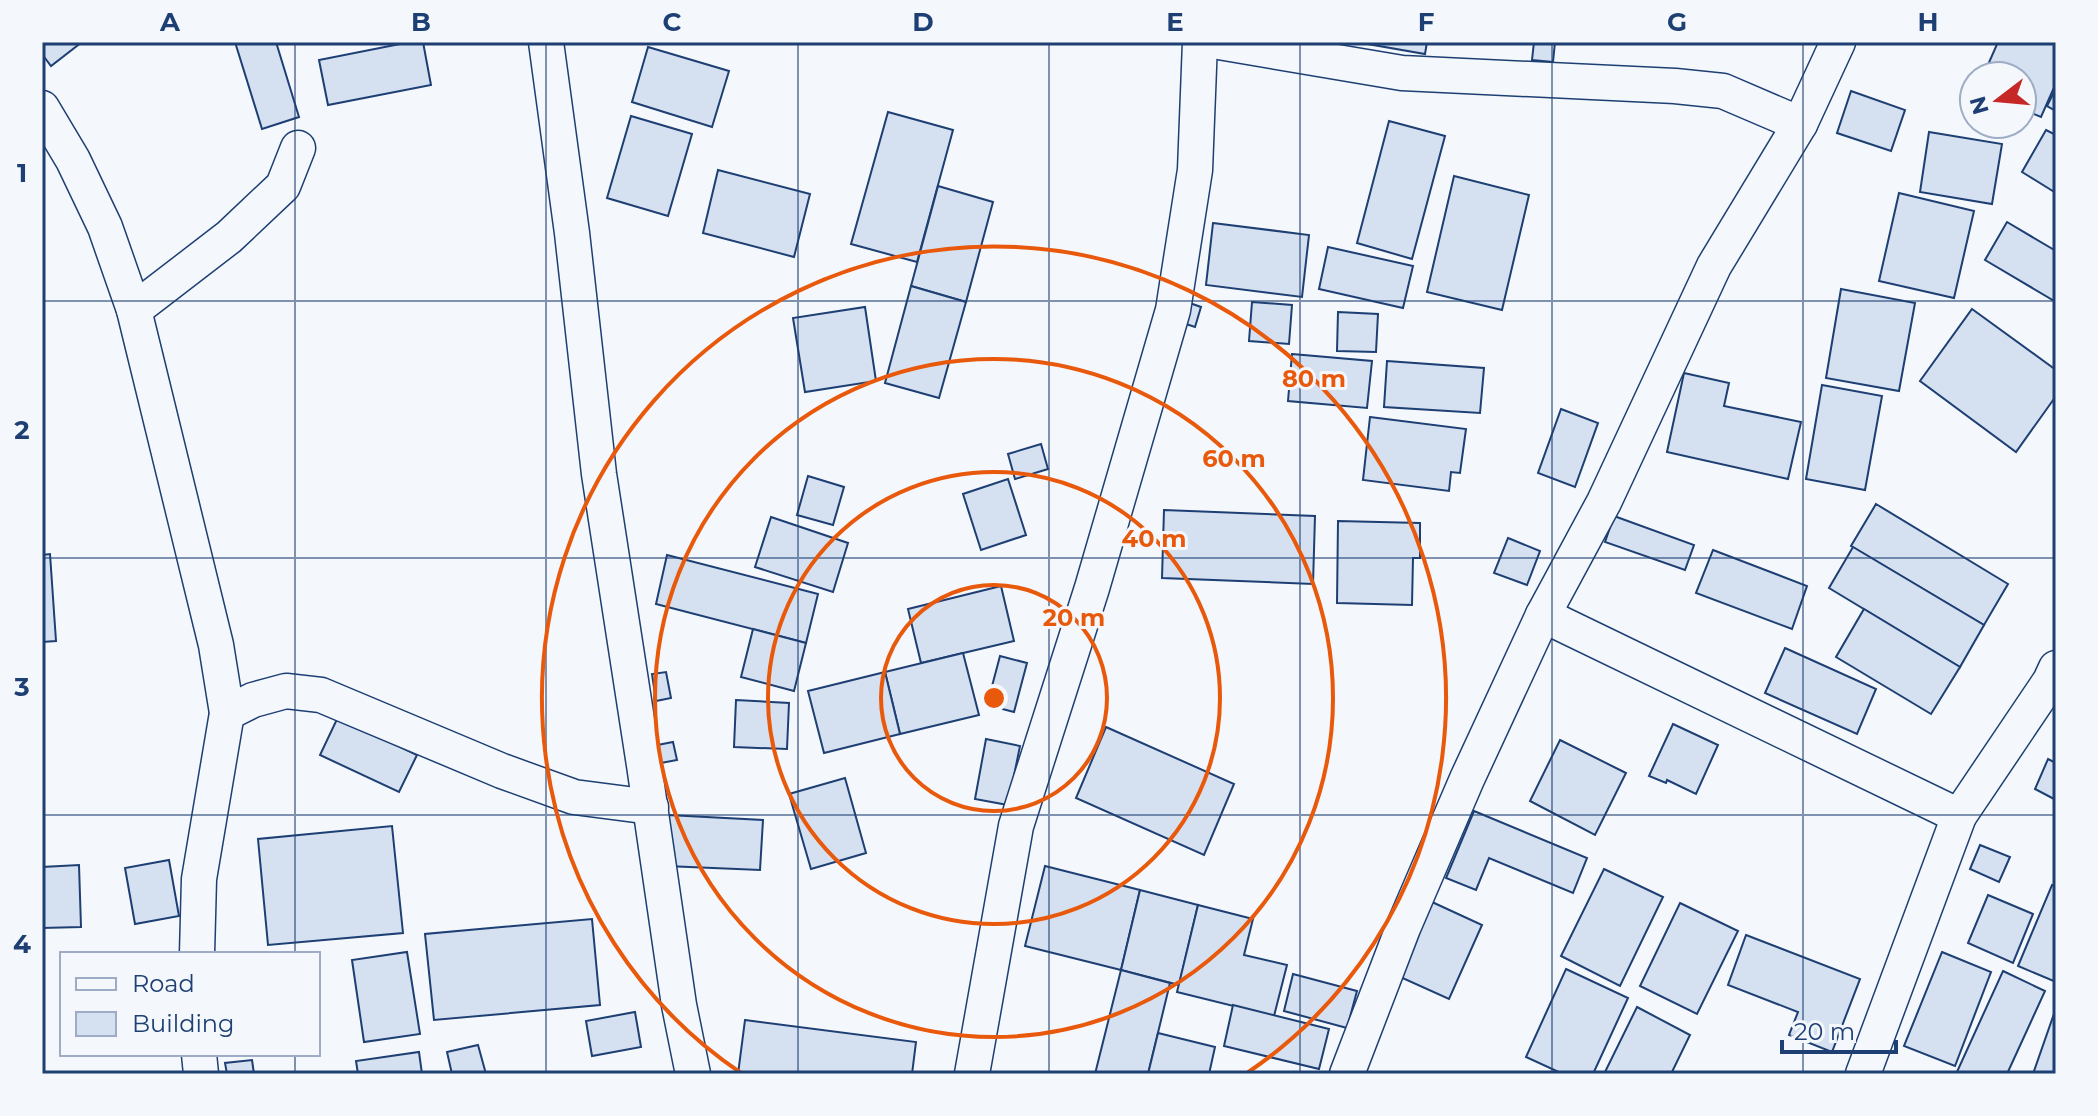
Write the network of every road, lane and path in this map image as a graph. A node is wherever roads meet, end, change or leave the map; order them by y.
1 (546, 42) edge
2 (1200, 42) edge
3 (1219, 42) edge
4 (1838, 42) edge
5 (42, 108) edge
6 (1800, 124) junction
7 (298, 148) dead end
8 (58, 161) edge
9 (134, 310) junction
10 (1543, 615) junction
11 (2054, 678) edge
12 (227, 713) junction
13 (651, 807) junction
14 (1959, 816) junction
15 (197, 952) edge
16 (693, 1074) edge
17 (972, 1074) edge
18 (1347, 1074) edge
19 (1863, 1074) edge

1 - 13 street
2 - 17 street
3 - 6 street
4 - 6 street
5 - 8 street
6 - 10 street
7 - 9 street
8 - 9 street
9 - 12 street
10 - 14 street
10 - 18 street
11 - 14 street
12 - 13 street
12 - 15 street
13 - 16 street
14 - 19 street

